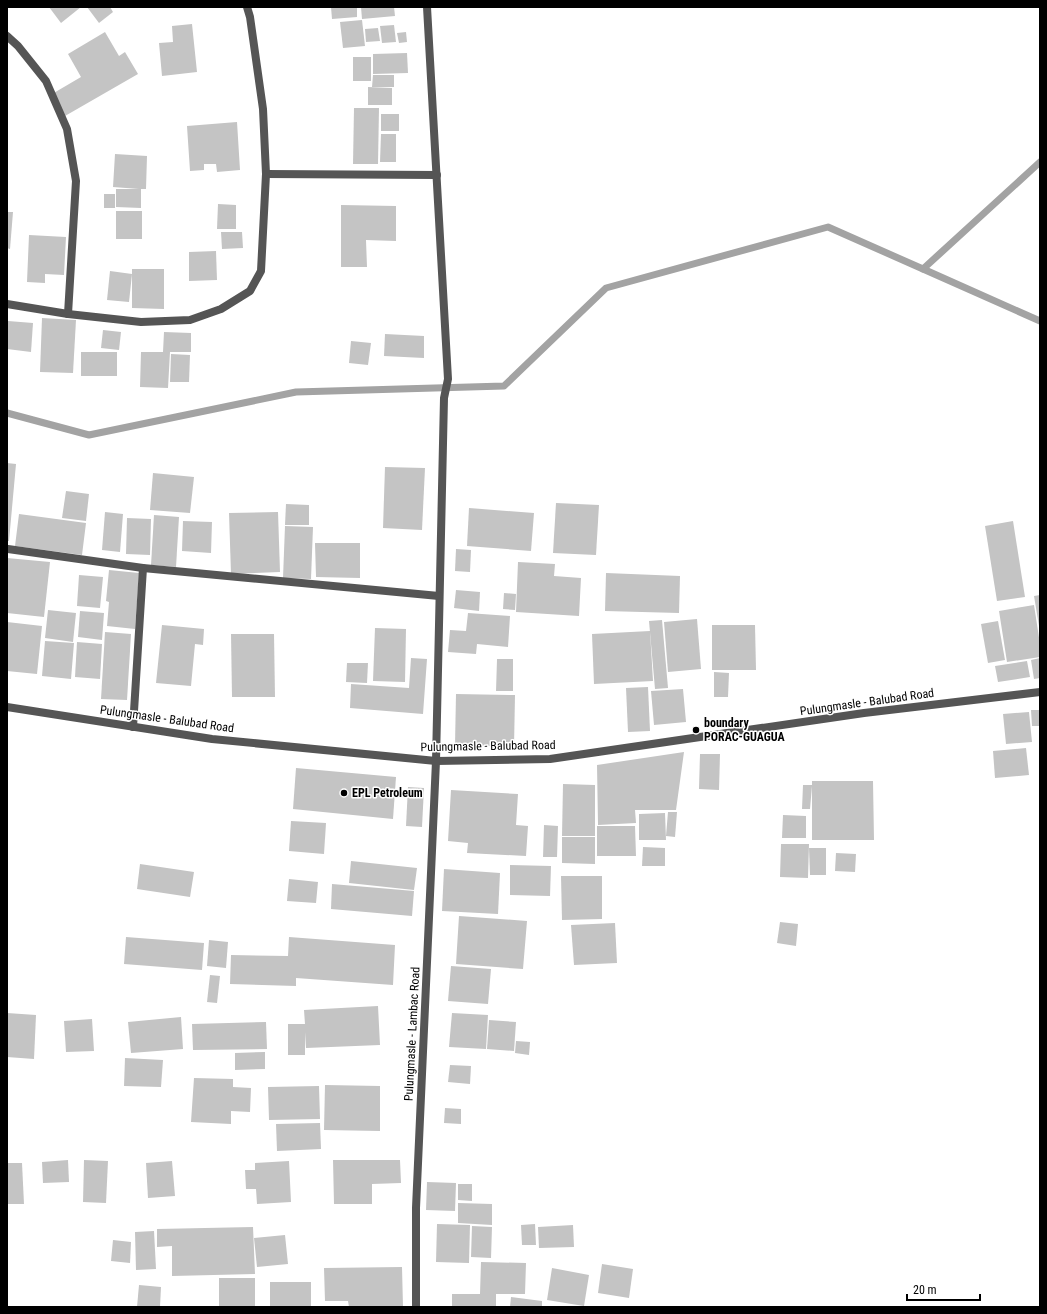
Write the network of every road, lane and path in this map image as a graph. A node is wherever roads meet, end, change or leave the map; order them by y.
1 (247, 7) edge
2 (427, 7) edge
3 (7, 36) edge
4 (266, 174) junction
5 (437, 175) junction
6 (7, 304) edge
7 (68, 314) junction
8 (8, 549) dead end
9 (143, 568) junction
10 (439, 596) junction
11 (1040, 692) edge
12 (7, 707) edge
13 (133, 727) junction
14 (436, 761) junction
15 (416, 1307) edge

1 - 4 street
2 - 5 street, Pulungmasle - Lambac Road
3 - 7 street
4 - 5 street
4 - 7 street
5 - 10 street, Pulungmasle - Lambac Road
6 - 7 street
8 - 9 street
9 - 10 street
9 - 13 street
10 - 14 street, Pulungmasle - Lambac Road
11 - 14 street, Pulungmasle - Balubad Road
12 - 13 street, Pulungmasle - Balubad Road
13 - 14 street, Pulungmasle - Balubad Road
14 - 15 street, Pulungmasle - Lambac Road

